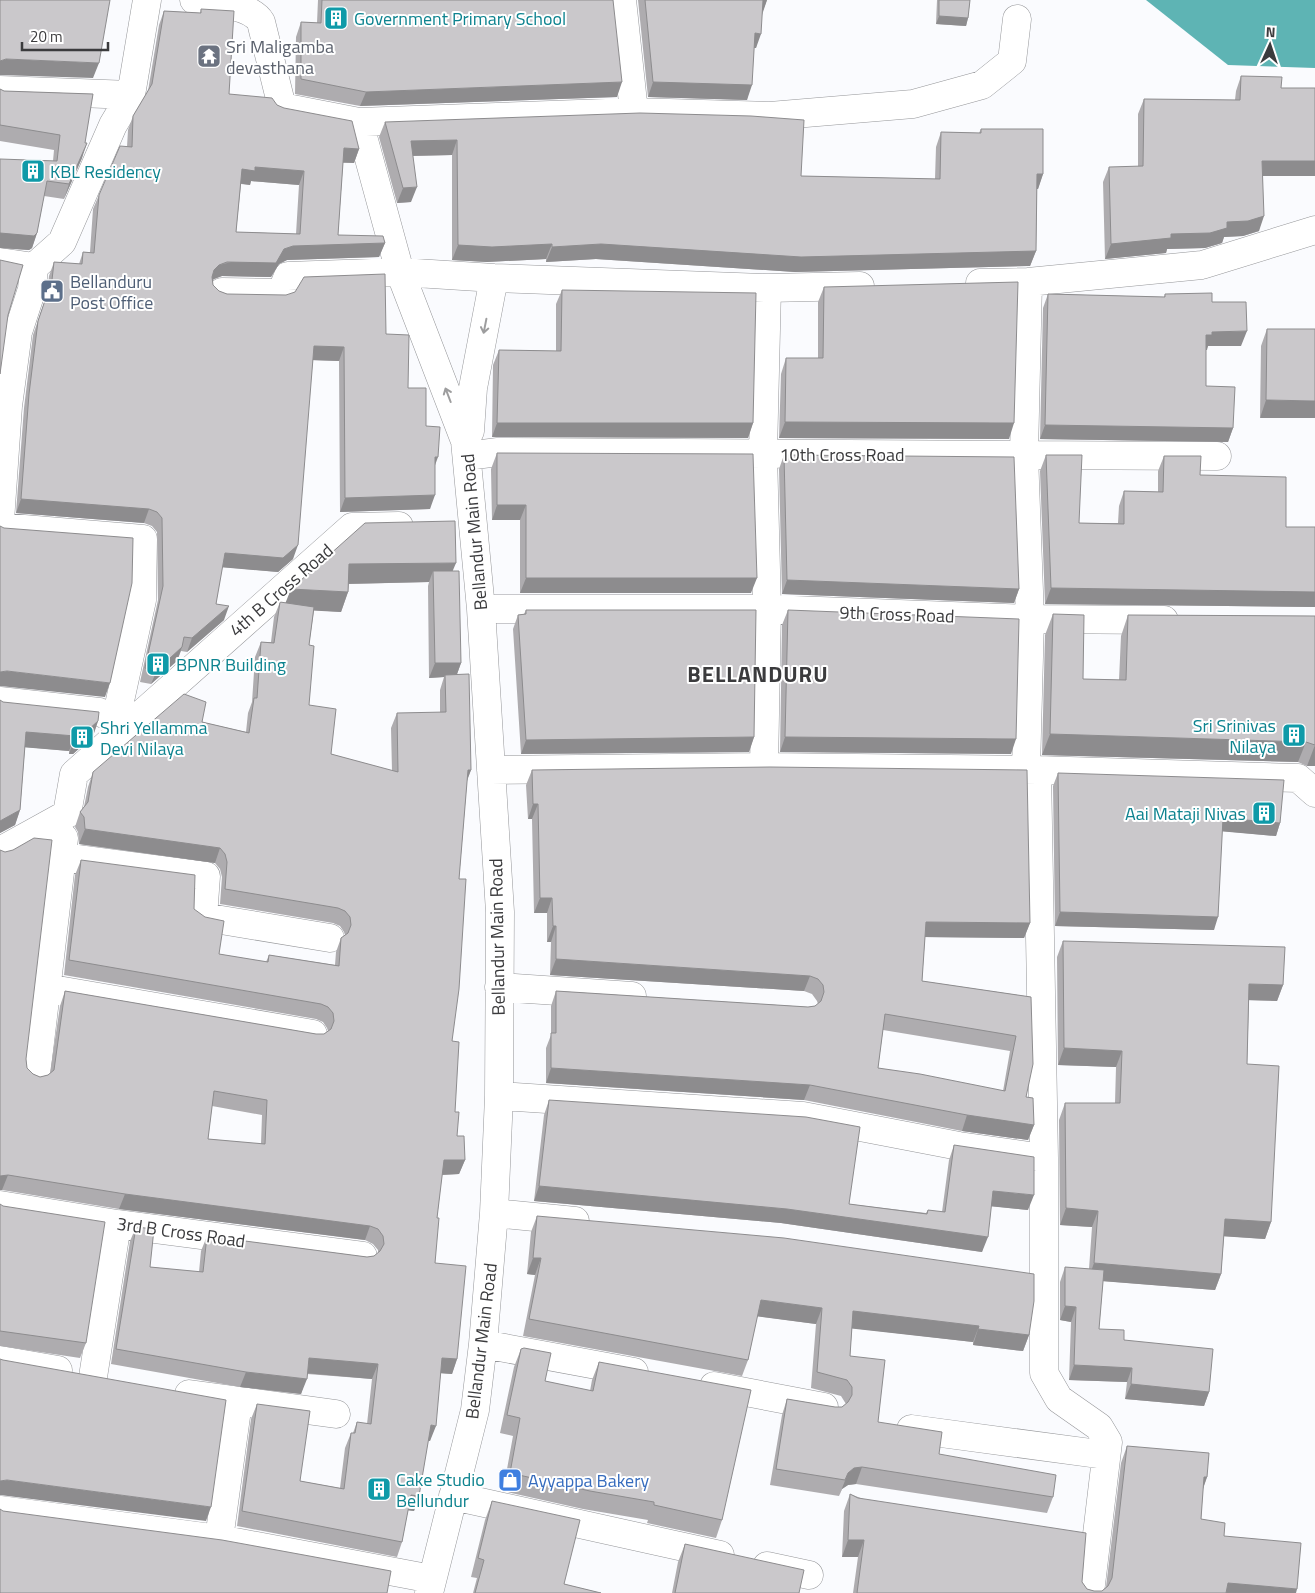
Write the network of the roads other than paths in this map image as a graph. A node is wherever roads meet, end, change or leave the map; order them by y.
1 (147, 0) edge
2 (194, 0) edge
3 (622, 0) edge
4 (259, 8) edge
5 (1017, 19) dead end
6 (0, 90) edge
7 (131, 95) junction
8 (634, 112) junction
9 (359, 122) junction
10 (1315, 230) edge
11 (0, 262) edge
12 (34, 267) junction
13 (400, 272) junction
14 (494, 278) junction
15 (1028, 282) junction
16 (950, 284) edge
17 (883, 286) edge
18 (766, 288) junction
19 (222, 292) edge
20 (466, 448) junction
21 (763, 453) junction
22 (1024, 454) junction
23 (1217, 456) dead end
24 (0, 517) edge
25 (473, 524) junction
26 (481, 609) junction
27 (766, 609) junction
28 (1030, 619) junction
29 (1186, 621) edge
30 (0, 701) edge
31 (123, 722) junction
32 (764, 767) junction
33 (491, 770) junction
34 (1032, 770) junction
35 (1315, 793) edge
36 (67, 814) junction
37 (0, 851) edge
38 (62, 857) junction
39 (330, 938) dead end
40 (1039, 941) junction
41 (1068, 942) edge
42 (499, 987) junction
43 (46, 988) junction
44 (656, 997) edge
45 (313, 1034) edge
46 (36, 1076) edge
47 (499, 1096) junction
48 (1044, 1158) junction
49 (0, 1205) edge
50 (494, 1213) junction
51 (117, 1224) junction
52 (601, 1224) edge
53 (363, 1256) edge
54 (484, 1344) junction
55 (0, 1360) edge
56 (657, 1376) edge
57 (93, 1377) junction
58 (686, 1381) edge
59 (122, 1382) edge
60 (160, 1389) edge
61 (238, 1402) junction
62 (831, 1408) edge
63 (336, 1414) dead end
64 (911, 1429) edge
65 (1106, 1455) junction
66 (453, 1496) junction
67 (0, 1510) edge
68 (1067, 1532) edge
69 (1096, 1537) junction
70 (219, 1539) junction
71 (809, 1575) dead end
72 (430, 1586) edge
73 (1090, 1593) edge

1 - 7 street
2 - 4 street
3 - 8 street
4 - 9 street
5 - 8 street
6 - 7 street
7 - 12 street
8 - 9 street
9 - 13 street
10 - 15 street
11 - 12 street
12 - 24 street
13 - 14 street
13 - 19 street
20 -> 13 street
14 - 18 street
14 -> 20 street, Bellandur Main Road
15 - 16 street
15 - 22 street
17 - 18 street
18 - 21 street
20 - 21 street, 10th Cross Road
20 - 25 street, Bellandur Main Road
21 - 22 street, 10th Cross Road
21 - 27 street
22 - 23 street, 10th Cross Road
22 - 28 street
24 - 31 street
25 - 26 street, Bellandur Main Road
25 - 31 street, 4th B Cross Road
26 - 27 street, 9th Cross Road
26 - 33 street, Bellandur Main Road
27 - 28 street, 9th Cross Road
27 - 32 street
28 - 29 street, 9th Cross Road
28 - 34 street
30 - 31 street
31 - 36 street, 4th B Cross Road
32 - 33 street
32 - 34 street
33 - 42 street, Bellandur Main Road
34 - 35 street
34 - 40 street
36 - 37 street
36 - 38 street, 4th B Cross Road
38 - 39 street
38 - 43 street, 4th B Cross Road
40 - 41 street
40 - 48 street
42 - 44 street
42 - 47 street, Bellandur Main Road
43 - 45 street
43 - 46 street, 4th B Cross Road
47 - 48 street
47 - 50 street, Bellandur Main Road
48 - 65 street
49 - 51 street, 3rd B Cross Road
50 - 52 street
50 - 54 street, Bellandur Main Road
51 - 53 street, 3rd B Cross Road
51 - 57 street
54 - 56 street
54 - 66 street, Bellandur Main Road
55 - 57 street
57 - 59 street
58 - 62 street
60 - 61 street
61 - 63 street
61 - 70 street
64 - 65 street
65 - 69 street
66 - 71 street
66 - 72 street, Bellandur Main Road
67 - 70 street
68 - 69 street
69 - 73 street
70 - 72 street

